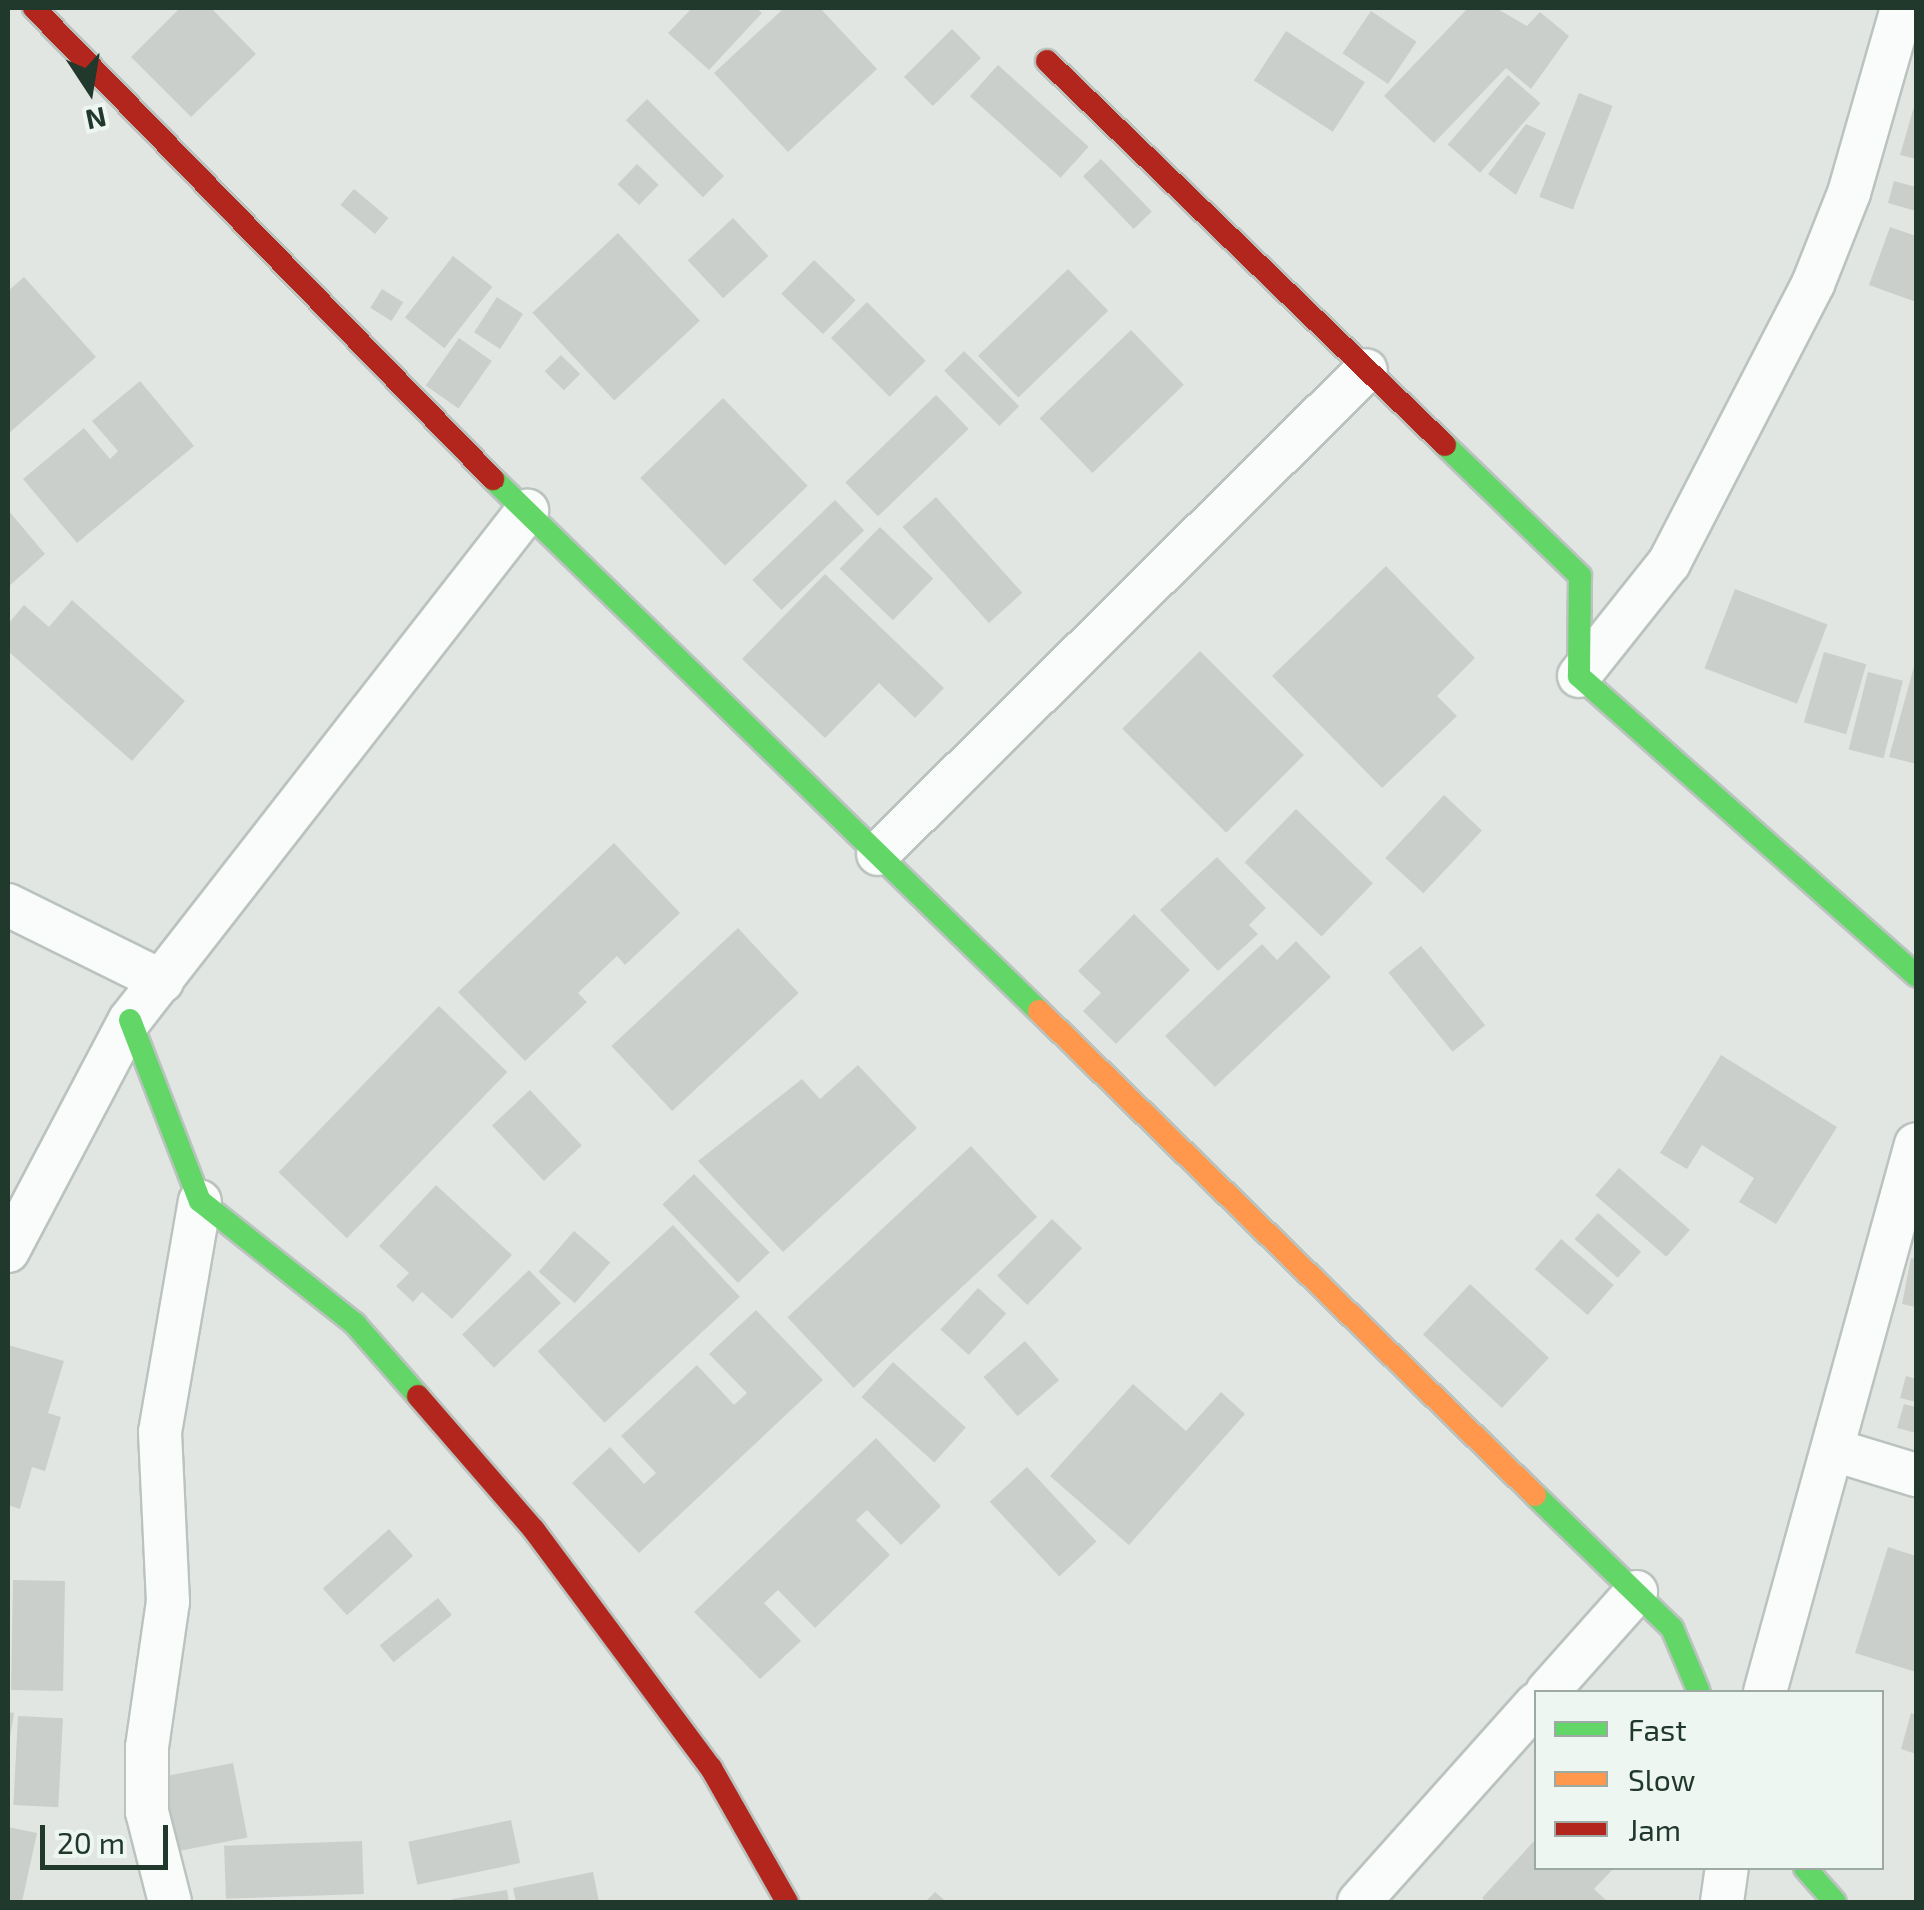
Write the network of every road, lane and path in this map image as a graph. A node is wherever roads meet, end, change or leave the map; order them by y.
1 (34, 8) edge
2 (1902, 8) edge
3 (1047, 61) dead end
4 (1366, 370) junction
5 (527, 512) junction
6 (1579, 676) junction
7 (878, 854) junction
8 (8, 905) edge
9 (1916, 975) edge
10 (162, 981) junction
11 (130, 1020) junction
12 (1916, 1144) edge
13 (200, 1202) junction
14 (8, 1251) edge
15 (1834, 1450) junction
16 (1916, 1475) edge
17 (1636, 1592) junction
18 (1549, 1690) edge
19 (1698, 1690) edge
20 (1767, 1690) edge
21 (1534, 1706) edge
22 (1727, 1870) edge
23 (1807, 1870) edge
24 (170, 1902) edge
25 (787, 1902) edge
26 (1359, 1902) edge
27 (1722, 1902) edge
28 (1834, 1902) edge

1 - 5 street
2 - 6 street
3 - 4 street
4 - 6 street
4 - 7 street
5 - 7 street
5 - 10 street
6 - 9 street
7 - 17 street
8 - 10 street
10 - 11 street
11 - 13 street
11 - 14 street
12 - 15 street
13 - 24 street
13 - 25 street
15 - 16 street
15 - 20 street
17 - 18 street
17 - 19 street
21 - 26 street
22 - 27 street
23 - 28 street

